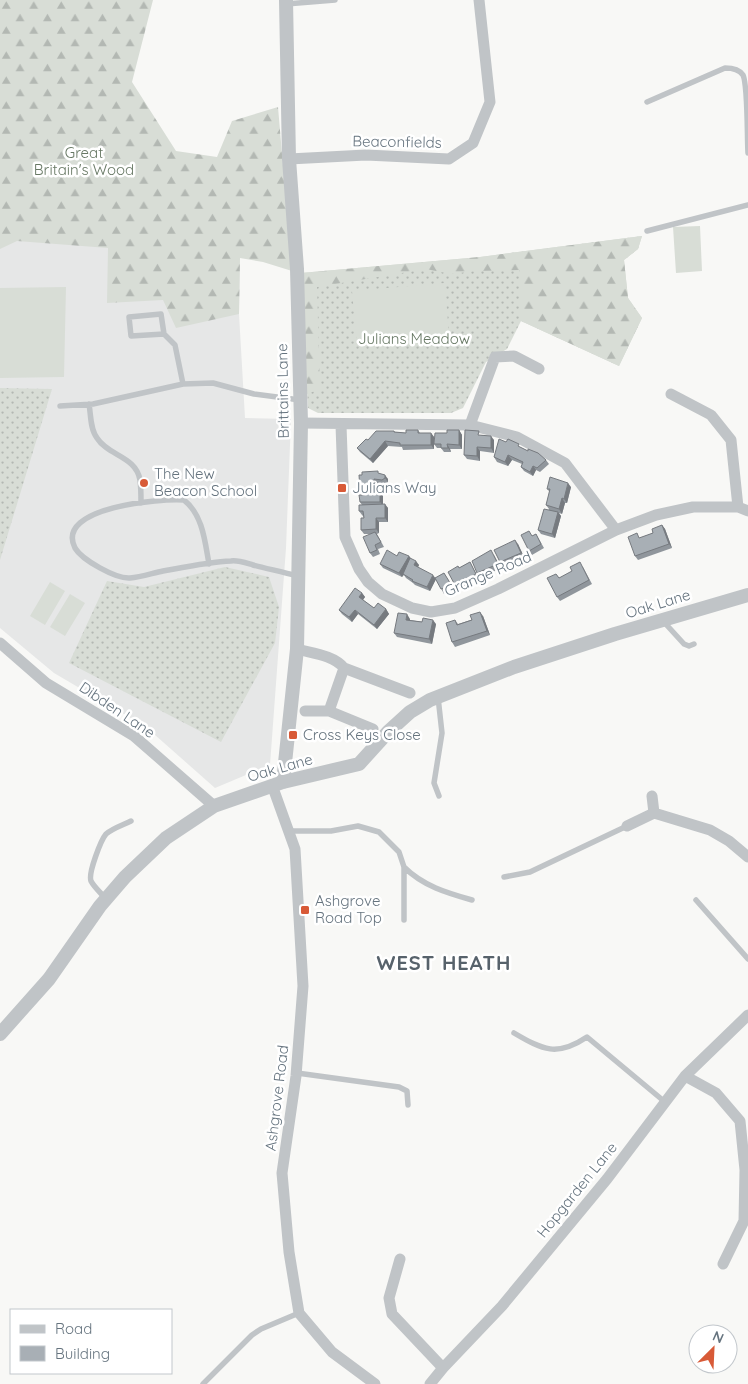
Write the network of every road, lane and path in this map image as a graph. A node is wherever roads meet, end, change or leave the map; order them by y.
1 (335, 0) edge
2 (479, 0) edge
3 (286, 2) edge
4 (647, 102) dead end
5 (748, 153) edge
6 (289, 159) junction
7 (748, 205) edge
8 (647, 231) dead end
9 (164, 334) junction
10 (539, 369) dead end
11 (184, 384) junction
12 (671, 394) dead end
13 (300, 400) junction
14 (89, 404) junction
15 (60, 406) dead end
16 (301, 423) junction
17 (341, 425) junction
18 (470, 425) junction
19 (141, 503) junction
20 (743, 509) edge
21 (616, 530) junction
22 (209, 564) junction
23 (299, 576) junction
24 (748, 595) edge
25 (663, 619) junction
26 (0, 643) edge
27 (694, 644) dead end
28 (297, 649) junction
29 (344, 668) junction
30 (410, 693) dead end
31 (438, 697) junction
32 (304, 711) dead end
33 (329, 711) junction
34 (373, 729) dead end
35 (277, 783) junction
36 (440, 796) dead end
37 (652, 796) dead end
38 (214, 806) junction
39 (654, 813) junction
40 (131, 821) dead end
41 (627, 826) joint
42 (288, 831) junction
43 (748, 857) edge
44 (404, 867) junction
45 (504, 877) dead end
46 (106, 899) junction
47 (472, 900) dead end
48 (696, 900) dead end
49 (404, 920) dead end
50 (748, 959) edge
51 (748, 1015) edge
52 (514, 1033) dead end
53 (0, 1034) edge
54 (297, 1073) junction
55 (685, 1076) junction
56 (665, 1102) junction
57 (408, 1106) dead end
58 (744, 1117) edge
59 (400, 1259) dead end
60 (722, 1264) dead end
61 (298, 1314) junction
62 (443, 1368) junction
63 (203, 1384) edge
64 (375, 1384) edge
65 (430, 1384) edge

1 - 3 lane
2 - 6 street, Beaconfields
3 - 6 street, Brittains Lane
4 - 5 lane
6 - 13 street, Brittains Lane
7 - 8 lane
9 - 9 lane
9 - 11 lane
10 - 18 street
11 - 13 lane
11 - 14 lane
12 - 20 street
13 - 16 street, Brittains Lane
14 - 15 lane
14 - 19 lane
16 - 17 street
16 - 23 street, Brittains Lane
17 - 18 street
17 - 21 street, Grange Road
18 - 21 street
19 - 22 lane
19 - 22 lane
20 - 21 street, Grange Road
22 - 23 lane
23 - 28 street, Brittains Lane
24 - 25 street, Oak Lane
25 - 27 lane
25 - 31 street, Oak Lane
26 - 38 street, Dibden Lane
28 - 29 street
28 - 35 street, Brittains Lane
29 - 30 street
29 - 33 street
31 - 35 street, Oak Lane
31 - 36 lane
32 - 33 street
33 - 34 street
35 - 38 street, Oak Lane
35 - 42 street, Ashgrove Road
37 - 39 street
38 - 46 street, Oak Lane
39 - 41 street
39 - 43 street
40 - 46 lane
41 - 45 lane
42 - 44 lane
42 - 54 street, Ashgrove Road
44 - 47 lane
44 - 49 lane
46 - 53 street, Oak Lane
48 - 50 lane
51 - 55 street, Hopgarden Lane
52 - 56 lane
54 - 57 lane
54 - 61 street, Ashgrove Road
55 - 56 street, Hopgarden Lane
55 - 58 street
56 - 62 street, Hopgarden Lane
58 - 60 street
59 - 62 street
61 - 63 lane
61 - 64 street
62 - 65 street, Hopgarden Lane

